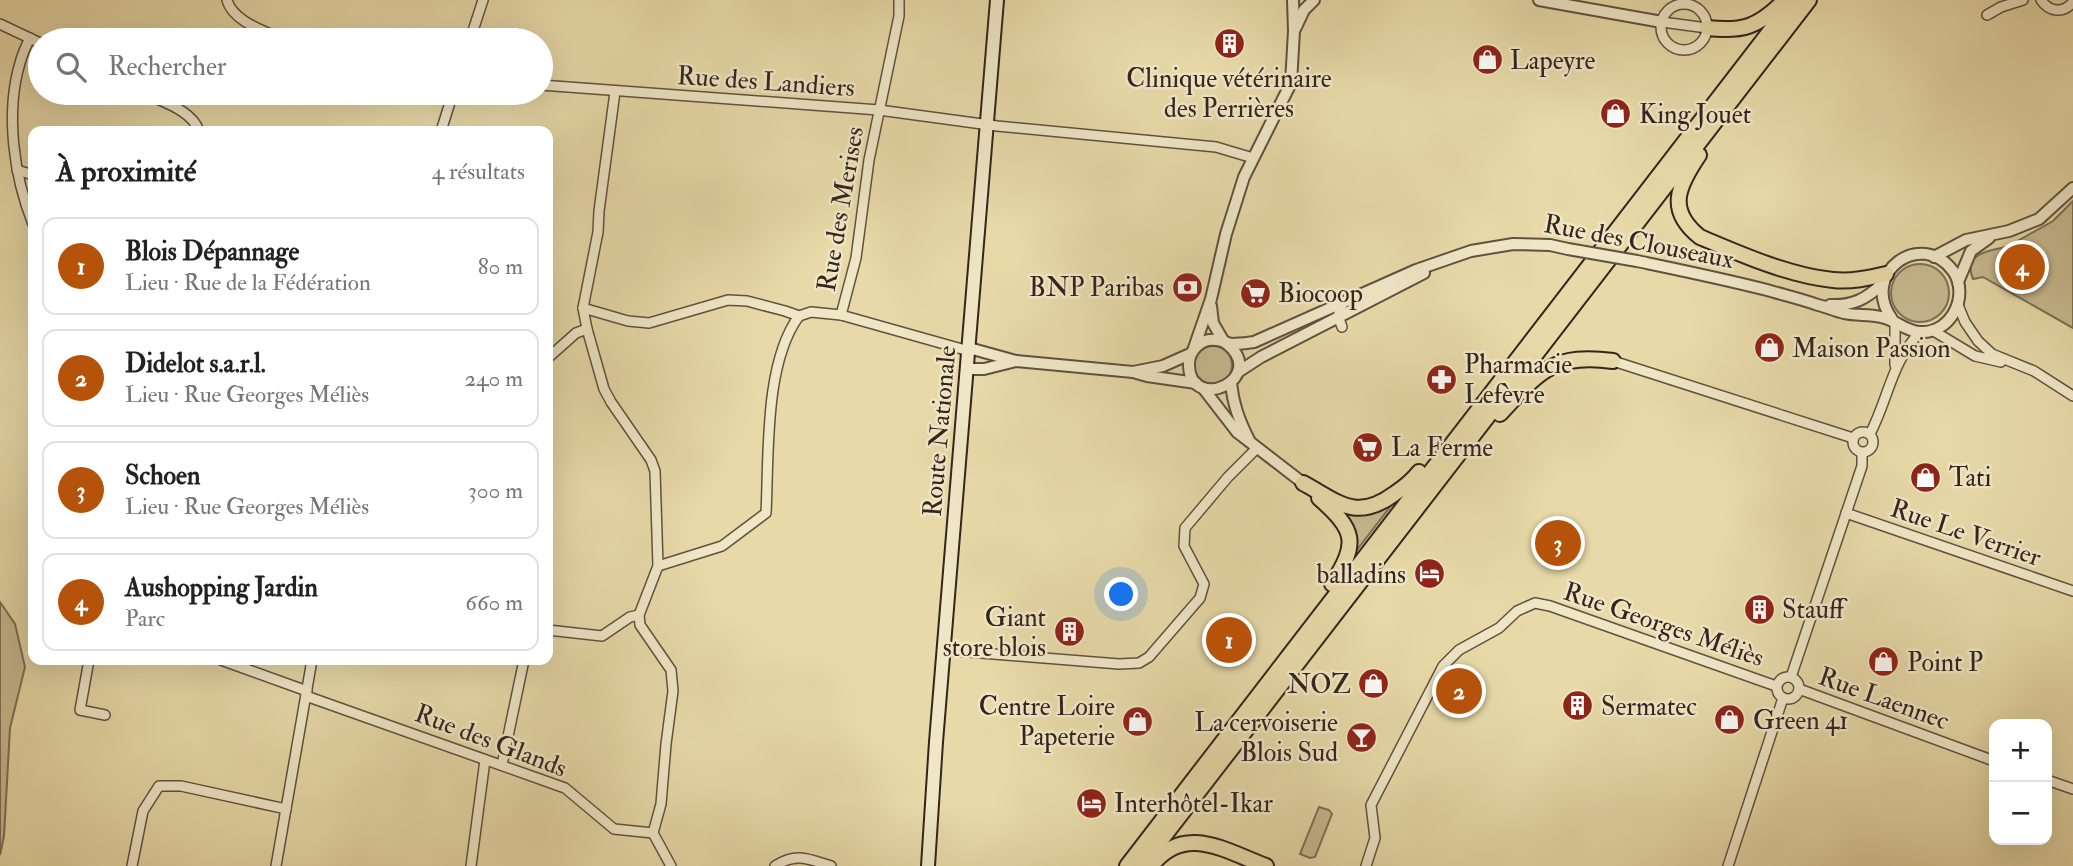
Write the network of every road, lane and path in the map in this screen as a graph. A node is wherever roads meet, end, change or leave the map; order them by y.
1 (227, 0) edge
2 (483, 0) edge
3 (899, 0) edge
4 (997, 0) edge
5 (1293, 0) edge
6 (1314, 0) edge
7 (1539, 0) edge
8 (1785, 0) edge
9 (1794, 0) edge
10 (1808, 0) edge
11 (2023, 0) edge
12 (2041, 0) edge
13 (1680, 2) edge
14 (1693, 3) edge
15 (2072, 8) edge
16 (1987, 15) dead end
17 (1662, 22) junction
18 (0, 24) edge
19 (259, 28) edge
20 (474, 28) edge
21 (1707, 28) junction
22 (1294, 31) junction
23 (28, 37) edge
24 (28, 43) edge
25 (553, 86) edge
26 (615, 92) junction
27 (169, 105) edge
28 (449, 105) edge
29 (879, 110) junction
30 (988, 124) junction
31 (197, 126) edge
32 (443, 126) edge
33 (1704, 134) junction
34 (1253, 158) junction
35 (17, 170) junction
36 (28, 173) edge
37 (2073, 188) edge
38 (28, 212) edge
39 (1998, 234) junction
40 (1934, 257) junction
41 (1884, 279) junction
42 (1958, 282) junction
43 (1211, 299) junction
44 (1817, 304) junction
45 (1958, 305) junction
46 (583, 308) junction
47 (841, 315) junction
48 (1343, 315) junction
49 (799, 316) junction
50 (1893, 321) junction
51 (587, 329) junction
52 (1926, 331) junction
53 (1225, 342) junction
54 (969, 349) junction
55 (1192, 351) junction
56 (553, 354) edge
57 (1016, 361) junction
58 (1613, 361) joint
59 (2016, 365) junction
60 (1895, 367) junction
61 (968, 369) junction
62 (1133, 372) junction
63 (1238, 372) junction
64 (1502, 379) junction
65 (1231, 383) junction
66 (1200, 386) junction
67 (2073, 396) edge
68 (1870, 434) junction
69 (1853, 438) junction
70 (1253, 445) junction
71 (1863, 453) junction
72 (1443, 472) junction
73 (1303, 483) junction
74 (1846, 513) junction
75 (658, 566) junction
76 (2073, 591) edge
77 (639, 615) junction
78 (1314, 621) junction
79 (553, 631) edge
80 (944, 650) junction
81 (88, 665) edge
82 (234, 665) edge
83 (311, 665) edge
84 (523, 665) edge
85 (1791, 677) junction
86 (1776, 686) junction
87 (1799, 689) junction
88 (306, 694) junction
89 (1783, 698) junction
90 (105, 715) dead end
91 (1989, 759) edge
92 (485, 760) junction
93 (502, 765) junction
94 (2052, 782) edge
95 (2073, 789) edge
96 (286, 809) junction
97 (653, 833) junction
98 (775, 865) edge
99 (132, 866) edge
100 (276, 866) edge
101 (471, 866) edge
102 (671, 866) edge
103 (831, 866) edge
104 (928, 866) edge
105 (1127, 866) edge
106 (1141, 866) edge
107 (1151, 866) edge
108 (1266, 866) edge
109 (1366, 866) edge
110 (1728, 866) edge

1 - 19 street
2 - 20 street
3 - 29 street, Rue des Merises
4 - 30 main road, Route Nationale
5 - 22 street
6 - 22 street
7 - 17 street
8 - 21 highway
9 - 64 highway
10 - 33 highway
11 - 16 street
12 - 15 street
13 - 14 street
13 - 17 street
14 - 21 street
17 - 21 street
17 - 21 street
18 - 23 street
22 - 34 street
24 - 35 street
25 - 26 street, Rue des Landiers
26 - 29 street, Rue des Landiers
26 - 46 street
27 - 31 street
28 - 32 street
29 - 30 street, Rue des Landiers
29 - 47 street, Rue des Merises
30 - 34 street, Rue des Landiers
30 - 54 main road, Route Nationale
33 - 41 highway
33 - 72 highway
34 - 43 street
35 - 36 street
35 - 38 street
37 - 39 street
39 - 40 street
39 - 42 street
40 - 41 street
40 - 42 street
41 - 44 street, Rue des Clouseaux
41 - 50 street
42 - 45 street
43 - 53 street
43 - 55 street
44 - 48 street, Rue des Clouseaux, bridge
44 - 50 street, Rue des Clouseaux
45 - 52 street
45 - 59 street
46 - 49 street
46 - 51 street
47 - 49 street
47 - 54 street
48 - 53 street, Rue des Clouseaux
48 - 63 street, Rue des Clouseaux
49 - 75 street
50 - 52 street
50 - 60 street
51 - 56 street
51 - 75 street
52 - 59 street
52 - 60 street
53 - 55 street
53 - 63 street
54 - 57 street
54 - 61 main road, Route Nationale
55 - 62 street
55 - 66 street
57 - 61 street
57 - 62 street
58 - 69 street
58 - 72 highway
59 - 67 street
60 - 68 street
61 - 80 main road, Route Nationale
62 - 66 street
63 - 65 street
64 - 73 highway
64 - 78 highway
65 - 66 street
65 - 70 street
66 - 70 street
68 - 69 street
68 - 71 street
69 - 71 street
70 - 73 street
70 - 80 street
71 - 74 street
72 - 106 highway
73 - 78 highway
74 - 76 street, Rue Le Verrier
74 - 85 street
75 - 77 street
77 - 79 street
77 - 97 street
78 - 105 highway
80 - 104 main road, Route Nationale
81 - 90 street
82 - 88 street, Rue des Glands
83 - 88 street
84 - 93 street
85 - 86 street
85 - 87 street
86 - 89 street
86 - 109 street, Rue Georges Méliès
87 - 89 street
87 - 91 street, Rue Laennec
88 - 92 street, Rue des Glands
88 - 96 street
89 - 110 street
92 - 93 street, Rue des Glands
92 - 101 street
93 - 97 street, Rue des Glands
94 - 95 street
96 - 99 street
96 - 100 street
97 - 102 street
98 - 103 street
107 - 108 highway

